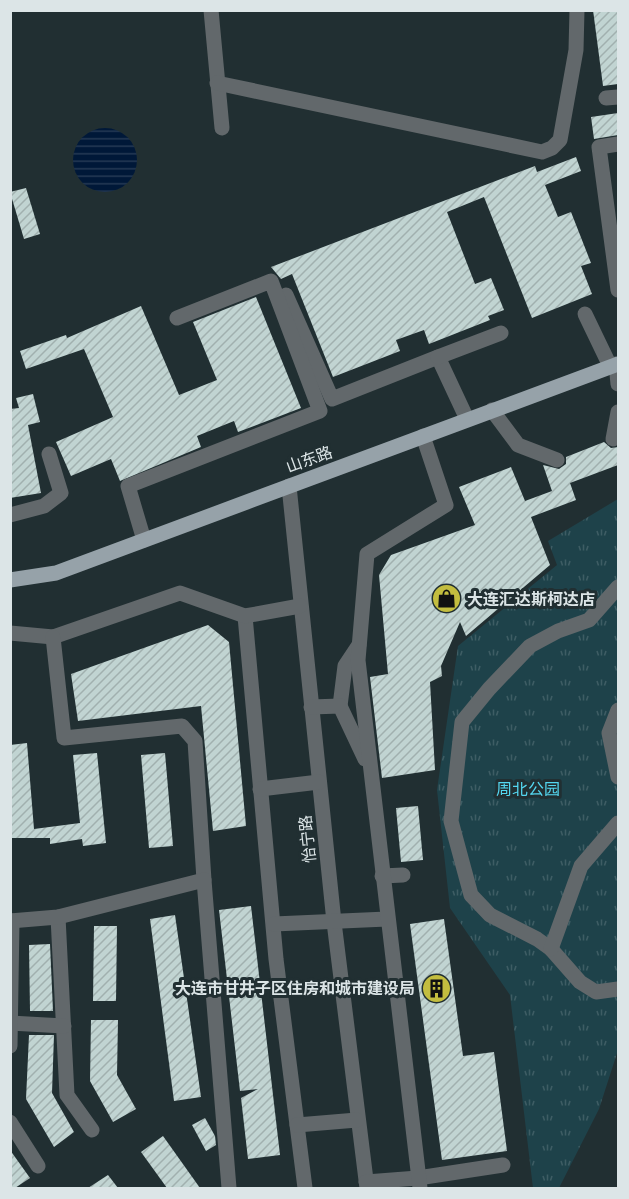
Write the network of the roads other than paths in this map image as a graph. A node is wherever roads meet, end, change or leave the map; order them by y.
1 (211, 10) edge
2 (577, 10) edge
3 (217, 83) junction
4 (222, 128) dead end
5 (618, 144) edge
6 (618, 290) edge
7 (286, 295) dead end
8 (585, 314) dead end
9 (177, 318) dead end
10 (501, 333) dead end
11 (438, 357) junction
12 (615, 365) edge
13 (618, 384) edge
14 (492, 410) junction
15 (618, 412) edge
16 (467, 419) junction
17 (423, 436) junction
18 (613, 439) dead end
19 (49, 454) dead end
20 (557, 460) dead end
21 (288, 486) junction
22 (10, 515) edge
23 (144, 540) junction
24 (10, 580) edge
25 (618, 587) edge
26 (300, 606) junction
27 (245, 616) junction
28 (10, 633) edge
29 (53, 637) junction
30 (360, 644) junction
31 (340, 706) junction
32 (311, 707) junction
33 (618, 710) edge
34 (371, 771) junction
35 (618, 777) edge
36 (319, 782) junction
37 (260, 789) junction
38 (618, 823) edge
39 (403, 875) dead end
40 (382, 876) junction
41 (204, 880) junction
42 (58, 918) junction
43 (387, 919) junction
44 (11, 921) edge
45 (334, 922) junction
46 (274, 924) junction
47 (550, 949) junction
48 (618, 989) edge
49 (11, 1023) edge
50 (64, 1026) junction
51 (10, 1046) edge
52 (357, 1120) junction
53 (10, 1122) edge
54 (297, 1125) junction
55 (92, 1130) dead end
56 (503, 1165) dead end
57 (38, 1166) dead end
58 (419, 1183) edge
59 (366, 1185) edge
60 (229, 1188) edge
61 (305, 1188) edge

1 - 3 street
2 - 3 street
3 - 4 street
5 - 6 street
7 - 11 street
8 - 12 street
9 - 23 street
10 - 11 street
11 - 16 street
12 - 13 street
12 - 14 main road, 山东路
14 - 16 main road, 山东路
14 - 20 street
15 - 18 street
16 - 17 main road, 山东路
17 - 21 main road, 山东路
17 - 30 street
19 - 22 street
21 - 23 main road, 山东路
21 - 26 street, 怡宁路
23 - 24 main road, 山东路
25 - 47 street
26 - 27 street
26 - 32 street, 怡宁路
27 - 29 street
27 - 37 street
28 - 29 street
29 - 41 street
30 - 31 street
30 - 34 street
31 - 32 street
31 - 34 street
32 - 36 street, 怡宁路
33 - 35 street
34 - 40 street
36 - 37 street
36 - 45 street, 怡宁路
37 - 46 street
38 - 47 street
39 - 40 street
40 - 43 street
41 - 42 street
41 - 60 street
42 - 44 street
42 - 50 street
43 - 45 street
43 - 58 street
44 - 49 street
45 - 46 street
45 - 52 street, 怡宁路
46 - 54 street
47 - 48 street
49 - 50 street
49 - 51 street
50 - 55 street
52 - 54 street
52 - 59 street, 怡宁路
53 - 57 street
54 - 61 street
56 - 58 street
58 - 59 street

